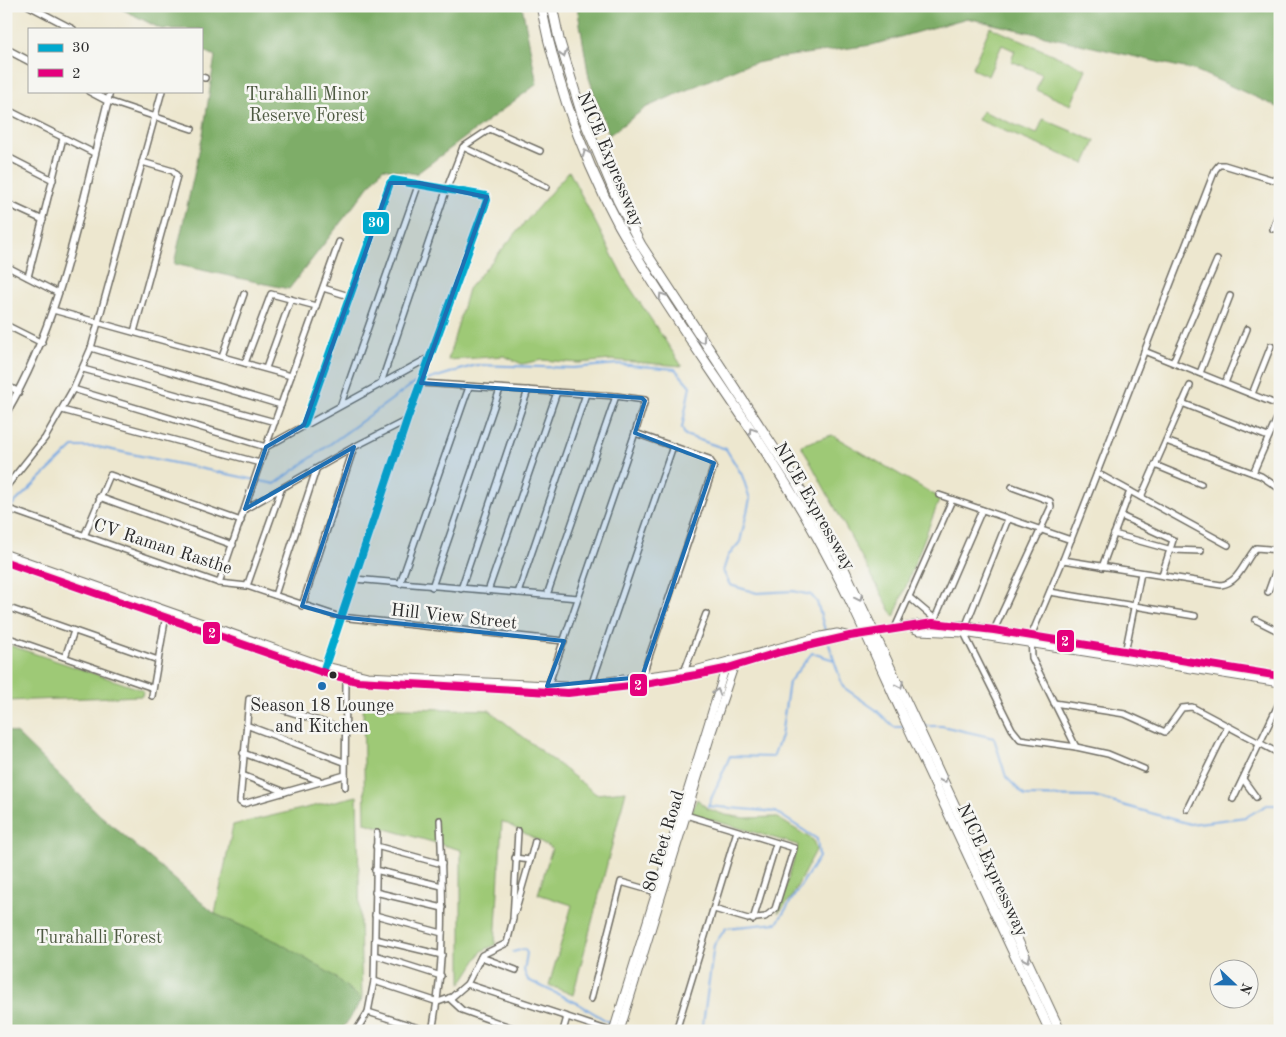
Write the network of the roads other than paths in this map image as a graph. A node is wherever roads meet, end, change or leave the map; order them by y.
1 (29, 6) edge
2 (541, 6) edge
3 (552, 6) edge
4 (71, 28) edge
5 (6, 49) edge
6 (28, 60) edge
7 (92, 92) edge
8 (110, 92) edge
9 (162, 92) edge
10 (108, 101) junction
11 (6, 109) edge
12 (155, 117) junction
13 (192, 129) dead end
14 (63, 138) junction
15 (463, 147) junction
16 (540, 151) dead end
17 (94, 153) junction
18 (6, 156) edge
19 (142, 162) junction
20 (53, 180) junction
21 (1280, 182) edge
22 (419, 183) junction
23 (547, 187) dead end
24 (446, 188) junction
25 (6, 203) edge
26 (1280, 209) edge
27 (43, 220) junction
28 (1273, 229) dead end
29 (339, 242) dead end
30 (1217, 260) dead end
31 (6, 266) edge
32 (28, 277) junction
33 (323, 288) junction
34 (58, 293) junction
35 (244, 294) dead end
36 (349, 296) junction
37 (1230, 296) dead end
38 (291, 299) junction
39 (316, 306) junction
40 (53, 310) junction
41 (100, 323) junction
42 (6, 325) edge
43 (1247, 329) dead end
44 (134, 332) junction
45 (42, 343) junction
46 (1271, 346) dead end
47 (91, 348) junction
48 (1144, 351) junction
49 (222, 356) junction
50 (430, 357) junction
51 (245, 362) junction
52 (1173, 362) junction
53 (266, 368) junction
54 (83, 369) junction
55 (1200, 373) junction
56 (291, 376) junction
57 (421, 383) junction
58 (1225, 383) junction
59 (381, 384) junction
60 (6, 385) edge
61 (1190, 386) dead end
62 (469, 387) junction
63 (73, 389) junction
64 (500, 389) junction
65 (528, 390) junction
66 (19, 392) junction
67 (557, 392) junction
68 (586, 394) junction
69 (1252, 394) junction
70 (616, 396) junction
71 (1182, 403) junction
72 (1279, 403) edge
73 (281, 405) junction
74 (341, 405) junction
75 (62, 410) junction
76 (6, 413) edge
77 (407, 420) junction
78 (275, 422) junction
79 (304, 425) junction
80 (636, 433) junction
81 (1268, 437) junction
82 (1166, 441) junction
83 (673, 446) junction
84 (266, 447) junction
85 (354, 447) junction
86 (260, 463) junction
87 (1155, 465) junction
88 (316, 470) junction
89 (1096, 473) junction
90 (1253, 473) junction
91 (1201, 484) dead end
92 (6, 487) edge
93 (1012, 487) dead end
94 (1280, 489) edge
95 (280, 490) junction
96 (1130, 491) junction
97 (939, 495) dead end
98 (99, 497) junction
99 (1141, 497) junction
100 (952, 500) junction
101 (6, 508) edge
102 (245, 509) junction
103 (982, 510) junction
104 (1121, 516) junction
105 (1008, 519) junction
106 (241, 521) junction
107 (1041, 531) junction
108 (85, 534) junction
109 (1114, 534) junction
110 (1070, 540) junction
111 (233, 545) junction
112 (1228, 545) dead end
113 (1172, 550) junction
114 (1280, 550) edge
115 (1201, 552) dead end
116 (6, 554) edge
117 (1280, 557) edge
118 (1063, 560) junction
119 (6, 562) edge
120 (1102, 567) junction
121 (1278, 568) edge
122 (1141, 573) junction
123 (1162, 575) junction
124 (354, 579) junction
125 (219, 583) junction
126 (400, 584) junction
127 (247, 586) junction
128 (432, 587) junction
129 (460, 589) junction
130 (488, 591) junction
131 (1050, 592) junction
132 (1268, 592) dead end
133 (518, 593) junction
134 (275, 595) junction
135 (547, 596) junction
136 (909, 597) junction
137 (578, 598) junction
138 (1135, 605) junction
139 (302, 606) junction
140 (6, 607) edge
141 (166, 614) junction
142 (706, 614) dead end
143 (1195, 616) dead end
144 (340, 618) junction
145 (1256, 620) dead end
146 (934, 621) junction
147 (909, 627) junction
148 (895, 628) junction
149 (965, 629) junction
150 (886, 630) tunnel mouth
151 (994, 630) junction
152 (74, 631) junction
153 (1280, 632) edge
154 (1031, 636) junction
155 (6, 637) edge
156 (838, 637) dead end
157 (564, 641) junction
158 (1031, 644) junction
159 (1125, 655) junction
160 (65, 658) junction
161 (158, 660) junction
162 (735, 663) junction
163 (726, 666) junction
164 (324, 669) junction
165 (684, 672) junction
166 (1280, 676) edge
167 (642, 677) junction
168 (346, 679) junction
169 (592, 683) junction
170 (1280, 683) edge
171 (153, 688) junction
172 (546, 689) junction
173 (152, 696) dead end
174 (1054, 702) junction
175 (1280, 702) edge
176 (246, 725) junction
177 (1227, 728) junction
178 (345, 729) junction
179 (919, 737) junction
180 (1260, 744) junction
181 (1076, 747) junction
182 (243, 753) junction
183 (1280, 754) edge
184 (344, 762) junction
185 (1144, 769) dead end
186 (345, 774) junction
187 (242, 775) junction
188 (1243, 779) junction
189 (321, 782) junction
190 (345, 787) dead end
191 (285, 792) junction
192 (1256, 797) dead end
193 (1233, 799) dead end
194 (1187, 809) dead end
195 (686, 815) junction
196 (440, 820) dead end
197 (518, 831) dead end
198 (737, 831) junction
199 (377, 833) dead end
200 (535, 841) dead end
201 (776, 844) junction
202 (376, 846) junction
203 (515, 858) junction
204 (530, 860) junction
205 (442, 864) junction
206 (375, 870) junction
207 (442, 886) junction
208 (375, 892) junction
209 (656, 892) junction
210 (443, 908) junction
211 (714, 909) junction
212 (374, 915) junction
213 (513, 919) junction
214 (753, 920) junction
215 (442, 933) junction
216 (375, 939) junction
217 (375, 955) junction
218 (442, 955) junction
219 (481, 957) junction
220 (516, 970) dead end
221 (440, 976) junction
222 (374, 981) junction
223 (467, 984) junction
224 (449, 998) junction
225 (591, 999) dead end
226 (438, 1002) junction
227 (368, 1012) junction
228 (567, 1017) junction
229 (356, 1031) edge
230 (428, 1031) edge
231 (432, 1031) edge
232 (521, 1031) edge
233 (563, 1031) edge
234 (612, 1031) edge
235 (620, 1031) edge
236 (676, 1031) edge
237 (1050, 1031) edge
238 (1060, 1031) edge

1 - 4 street
179 -> 2 highway, NICE Expressway
3 -> 179 highway, NICE Expressway
5 - 6 street
7 - 10 street
8 - 10 street
9 - 12 street
10 - 12 street
10 - 17 street
11 - 14 street
12 - 13 street
12 - 19 street
14 - 17 street
14 - 20 street
15 - 16 street
15 - 23 street
15 - 24 street
17 - 34 street
18 - 20 street
19 - 41 street
19 - 44 street
20 - 27 street
21 - 48 street
22 - 24 street
22 - 36 street
22 - 74 street
24 - 50 street
24 - 59 street
25 - 27 street
26 - 28 street
27 - 32 street
29 - 33 street
30 - 52 street
31 - 32 street
32 - 34 street
33 - 36 street
33 - 39 street
34 - 40 street
35 - 49 street
36 - 79 street
37 - 55 street
38 - 39 street
38 - 51 street
38 - 53 street
39 - 56 street
40 - 41 street
40 - 45 street
41 - 44 street
41 - 47 street
42 - 45 street
43 - 58 street
44 - 49 street
45 - 66 street
46 - 69 street
47 - 54 street
47 - 73 street
48 - 52 street
48 - 89 street
49 - 51 street
50 - 57 street
50 - 59 street
51 - 53 street
52 - 55 street
53 - 56 street
54 - 63 street
54 - 78 street
55 - 58 street
56 - 73 street
57 - 62 street
57 - 77 street
58 - 69 street
59 - 74 street
60 - 66 street
61 - 71 street
62 - 64 street
62 - 126 street
63 - 75 street
63 - 84 street
64 - 65 street
64 - 128 street
65 - 67 street
65 - 129 street
66 - 76 street
67 - 68 street
67 - 130 street
68 - 70 street
68 - 133 street
69 - 72 street
70 - 80 street
70 - 135 street
71 - 81 street
71 - 82 street
72 - 81 street
73 - 78 street
74 - 79 street
75 - 86 street
75 - 92 street
77 - 85 street
77 - 124 street
78 - 84 street
79 - 84 street
80 - 83 street
80 - 137 street
81 - 90 street
82 - 87 street
82 - 90 street
83 - 167 street
83 - 169 street
84 - 86 street
85 - 88 street
85 - 139 street
86 - 102 street
87 - 91 street
87 - 99 street
88 - 95 street
88 - 134 street
89 - 96 street
89 - 110 street
90 - 94 street
93 - 107 street
95 - 102 street
95 - 127 street
96 - 99 street
96 - 104 street
97 - 100 street
98 - 106 street
98 - 108 street
98 - 111 street
99 - 112 street
100 - 103 street
100 - 136 street
101 - 108 street, CV Raman Rasthe
102 - 106 street
103 - 105 street
103 - 146 street
104 - 109 street
104 - 113 street
105 - 107 street
105 - 149 street
106 - 111 street
107 - 110 street
107 - 151 street
108 - 125 street, CV Raman Rasthe
109 - 113 street
109 - 120 street
110 - 118 street
111 - 125 street
113 - 115 street
113 - 123 street
114 - 123 street
116 - 141 main road
117 - 121 street
118 - 120 street
118 - 131 street
119 - 141 main road
120 - 122 street
121 - 132 street
122 - 123 street
122 - 138 street
124 - 126 street
124 - 144 street
125 - 127 street, CV Raman Rasthe
126 - 128 street
127 - 134 street, CV Raman Rasthe
128 - 129 street
129 - 130 street
130 - 133 street
131 - 138 street
131 - 154 street
133 - 135 street
134 - 139 street, CV Raman Rasthe
135 - 137 street
136 - 146 street
136 - 148 street
137 - 157 street
138 - 143 street
138 - 159 street
139 - 144 street, CV Raman Rasthe
140 - 152 street
141 - 161 street
141 - 164 main road
142 - 165 street
144 - 157 street, Hill View Street
144 - 164 street
145 - 153 street
146 - 147 main road
146 - 149 main road
147 - 148 main road
147 - 149 main road
148 - 150 main road
149 - 151 main road
149 - 158 main road
149 - 181 street
151 - 154 main road
152 - 160 street
152 - 161 street
154 - 158 street
154 - 159 main road
155 - 160 street
156 - 162 main road
157 - 172 street
158 - 159 main road
158 - 174 street
159 - 166 main road
159 - 170 main road
160 - 171 street
161 - 171 street
162 - 163 main road
162 - 195 main road, 80 Feet Road
163 - 165 main road
163 - 172 main road
209 -> 163 main road, 80 Feet Road
164 - 168 main road
164 - 172 main road
165 - 167 main road
167 - 169 main road
168 - 172 main road
168 - 178 street
169 - 172 main road
171 - 173 street
174 - 177 street
174 - 181 street
175 - 180 street
176 - 178 street
176 - 182 street
176 - 184 street
177 - 180 street
177 - 194 street
178 - 184 street
179 - 237 highway, NICE Expressway
179 -> 238 highway, NICE Expressway
180 - 183 street
180 - 188 street
181 - 185 street
182 - 187 street
182 - 189 street
184 - 186 street
186 - 189 street
186 - 190 street
187 - 191 street
187 - 191 street
188 - 192 street
188 - 193 street
189 - 191 street
195 - 198 street
195 - 235 main road, 80 Feet Road
196 - 205 street
197 - 203 street
198 - 201 street
198 - 211 street
199 - 202 street
200 - 204 street
201 - 214 street
201 - 214 street
202 - 205 street
202 - 206 street
203 - 204 street
203 - 213 street
204 - 213 street
205 - 207 street
206 - 207 street
206 - 208 street
207 - 210 street
208 - 210 street
208 - 212 street
209 - 225 street
209 - 234 main road, 80 Feet Road
210 - 215 street
211 - 214 street
211 - 236 street
212 - 215 street
212 - 216 street
213 - 219 street
215 - 218 street
216 - 217 street
216 - 218 street
217 - 221 street
217 - 222 street
218 - 221 street
219 - 220 street
219 - 223 street
221 - 226 street
222 - 226 street
222 - 227 street
223 - 224 street
223 - 228 street
224 - 226 street
224 - 232 street
226 - 231 street
227 - 229 street
227 - 230 street
228 - 233 street
228 - 234 street

